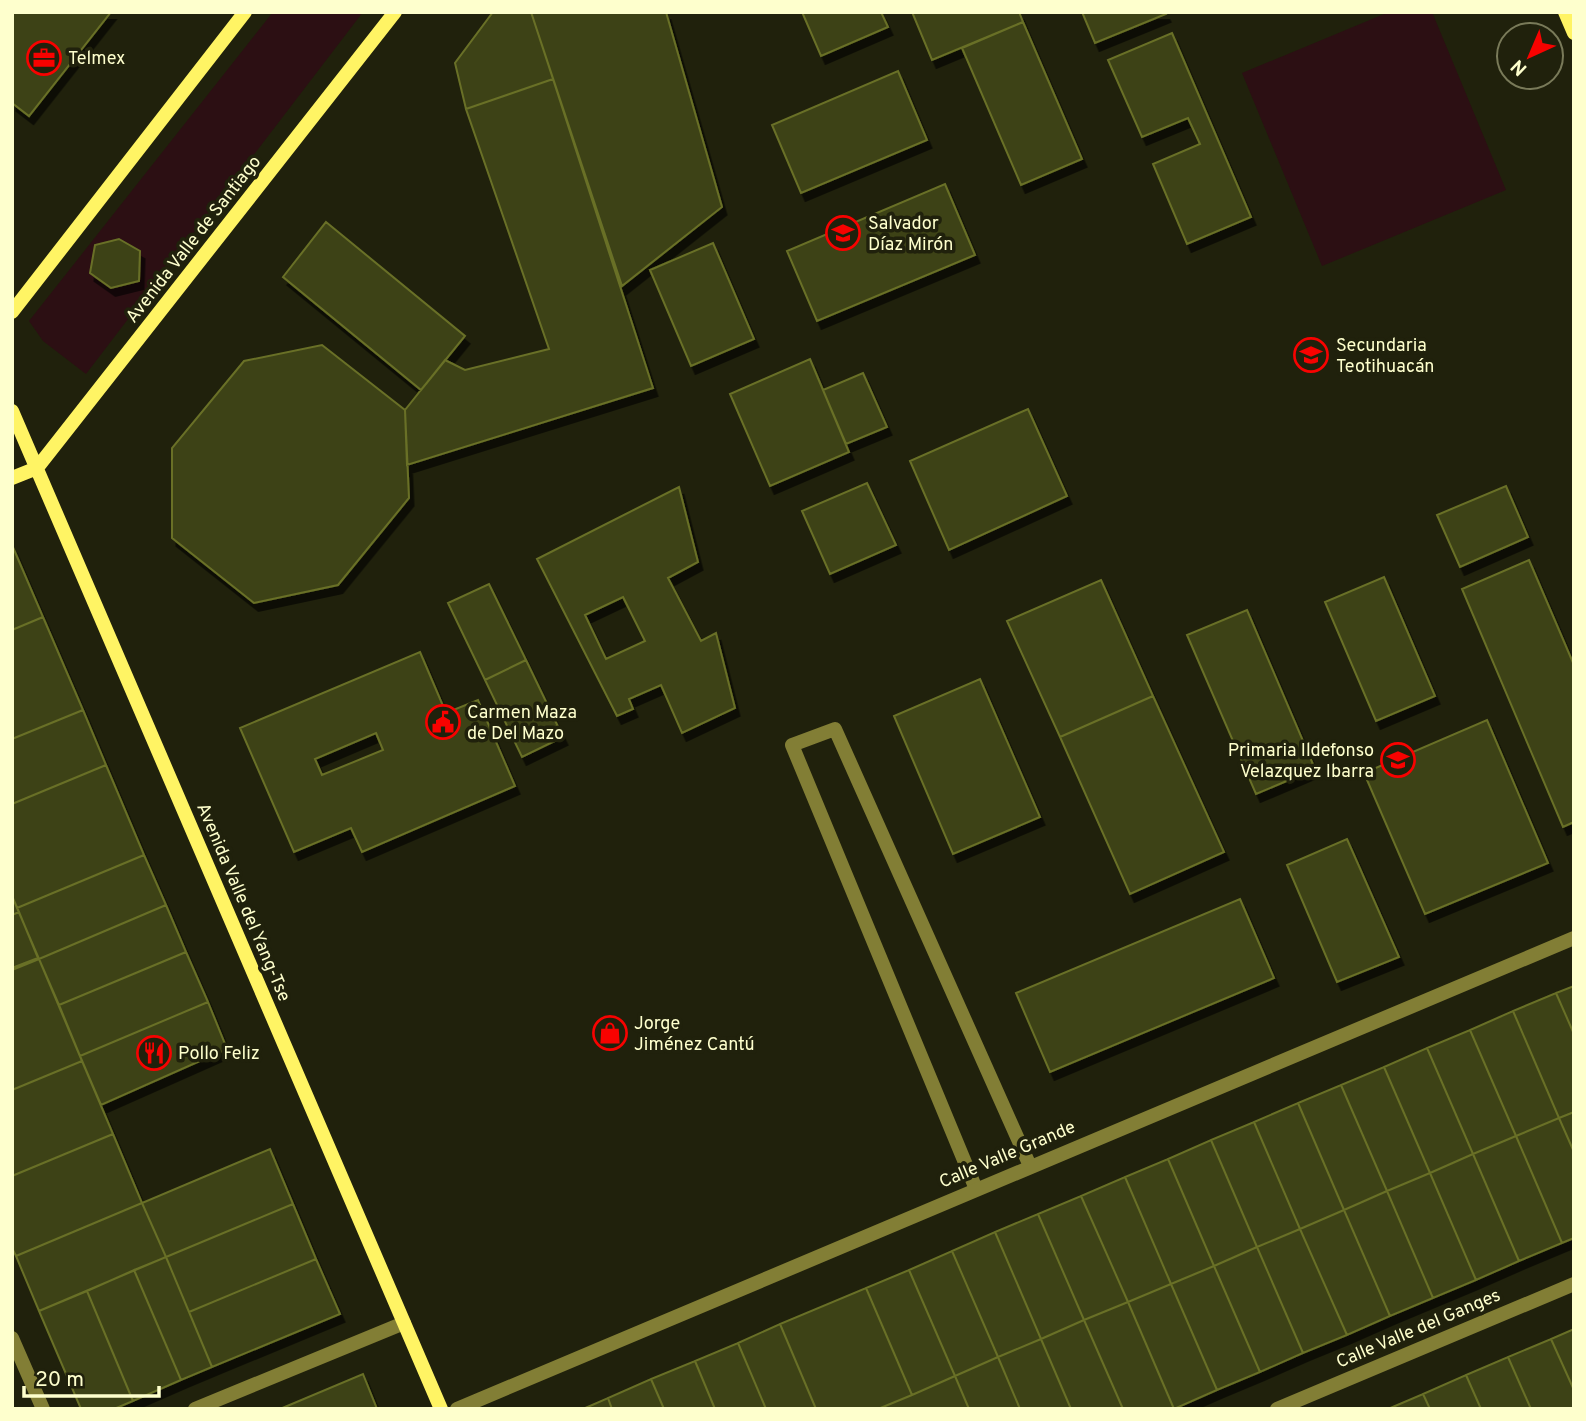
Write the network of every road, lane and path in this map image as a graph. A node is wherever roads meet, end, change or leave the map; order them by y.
1 (245, 12) edge
2 (395, 12) edge
3 (1565, 12) edge
4 (1574, 33) edge
5 (12, 312) edge
6 (12, 411) edge
7 (37, 467) junction
8 (12, 478) edge
9 (1574, 937) edge
10 (1030, 1166) junction
11 (976, 1189) junction
12 (1574, 1284) edge
13 (404, 1323) junction
14 (12, 1338) edge
15 (43, 1409) edge
16 (195, 1409) edge
17 (440, 1409) edge
18 (457, 1409) edge
19 (1277, 1409) edge

1 - 5 street
2 - 7 street, Avenida Valle de Santiago
3 - 4 street
6 - 7 street, Avenida Valle del Yang-Tse
7 - 8 street, Avenida Valle de Santiago
7 - 13 street, Avenida Valle del Yang-Tse
9 - 10 street, Calle Valle Grande
10 - 11 street, Calle Valle Grande
10 - 11 street
11 - 18 street, Calle Valle Grande
12 - 19 street, Calle Valle del Ganges
13 - 16 street
13 - 17 street, Avenida Valle del Yang-Tse
14 - 15 street

